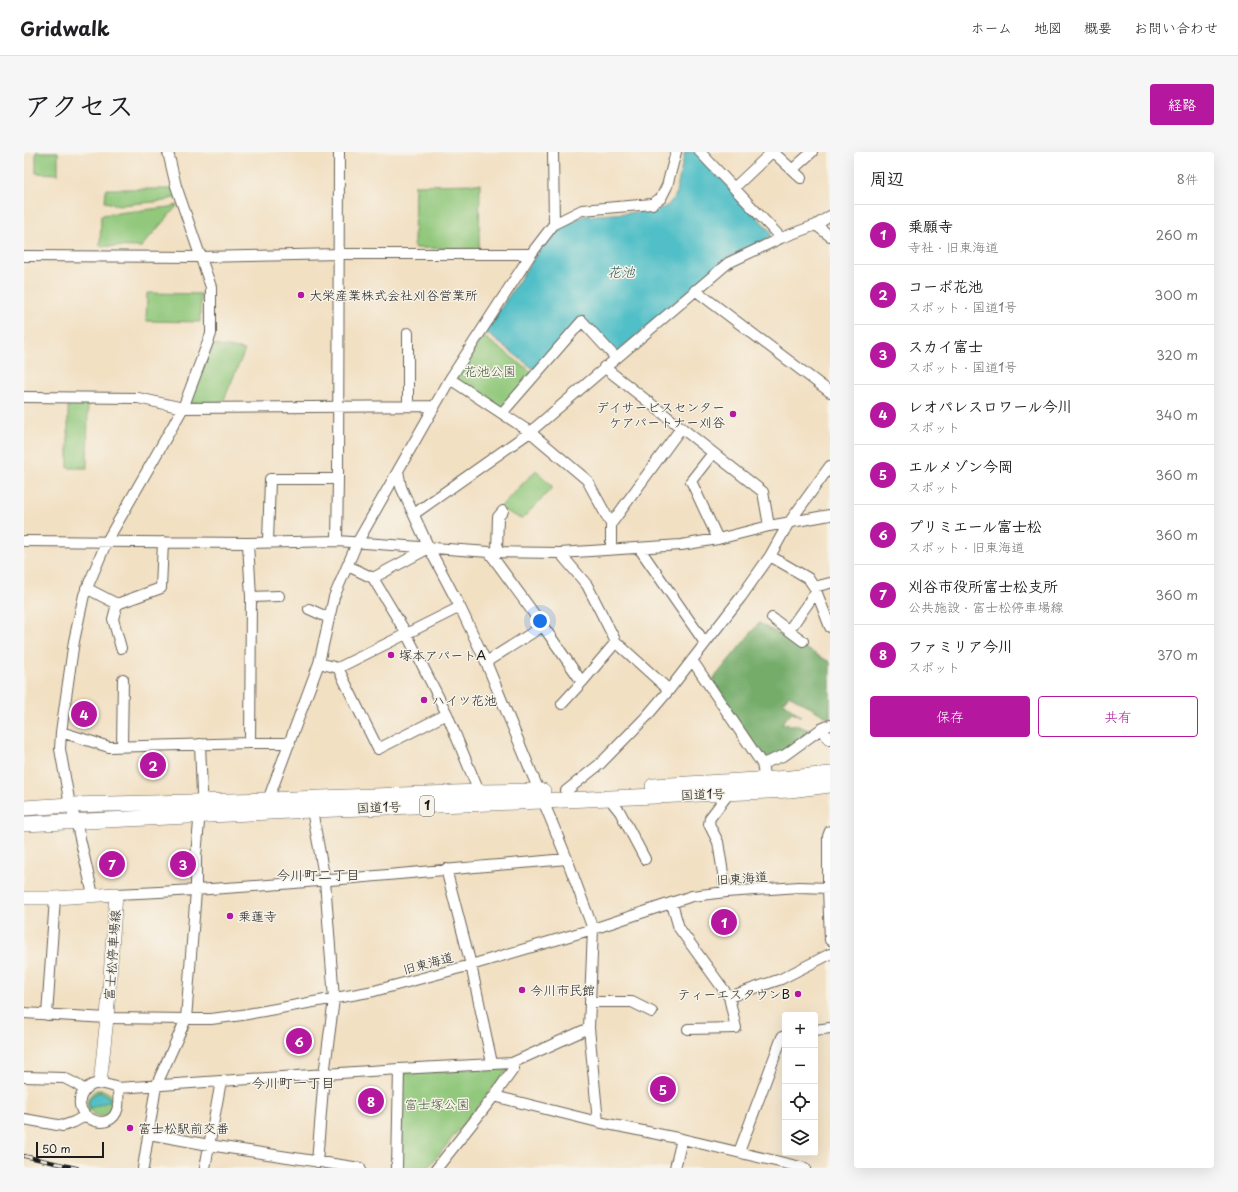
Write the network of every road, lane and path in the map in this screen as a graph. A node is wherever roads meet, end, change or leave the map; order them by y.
1 (168, 152) edge
2 (339, 152) edge
3 (553, 152) edge
4 (676, 152) edge
5 (772, 152) edge
6 (812, 152) edge
7 (704, 153) edge
8 (792, 170) junction
9 (801, 178) dead end
10 (735, 187) junction
11 (830, 216) edge
12 (554, 224) junction
13 (816, 225) junction
14 (830, 236) edge
15 (781, 238) junction
16 (339, 254) junction
17 (531, 254) junction
18 (24, 256) edge
19 (200, 257) junction
20 (695, 290) junction
21 (408, 333) dead end
22 (616, 358) junction
23 (604, 368) junction
24 (450, 379) junction
25 (830, 392) edge
26 (24, 397) edge
27 (339, 406) junction
28 (408, 406) junction
29 (434, 406) junction
30 (183, 408) junction
31 (502, 413) junction
32 (682, 428) junction
33 (530, 432) junction
34 (713, 453) junction
35 (830, 466) edge
36 (398, 471) junction
37 (338, 479) junction
38 (503, 512) dead end
39 (414, 514) junction
40 (830, 515) edge
41 (611, 524) junction
42 (788, 524) junction
43 (769, 526) junction
44 (718, 539) junction
45 (24, 541) edge
46 (107, 541) junction
47 (337, 541) junction
48 (164, 542) junction
49 (268, 542) junction
50 (248, 543) junction
51 (357, 543) junction
52 (429, 548) junction
53 (639, 548) junction
54 (611, 549) junction
55 (493, 552) junction
56 (560, 553) junction
57 (770, 556) junction
58 (348, 566) junction
59 (373, 578) junction
60 (830, 583) edge
61 (86, 588) junction
62 (815, 589) junction
63 (279, 596) dead end
64 (251, 597) junction
65 (117, 604) junction
66 (460, 606) junction
67 (309, 609) dead end
68 (330, 618) junction
69 (772, 618) dead end
70 (543, 626) junction
71 (830, 627) edge
72 (789, 630) junction
73 (406, 633) junction
74 (803, 641) dead end
75 (616, 642) junction
76 (705, 643) junction
77 (121, 648) dead end
78 (692, 660) junction
79 (486, 662) junction
80 (319, 663) junction
81 (338, 668) junction
82 (123, 679) dead end
83 (582, 682) junction
84 (669, 690) junction
85 (562, 704) dead end
86 (447, 714) junction
87 (825, 727) edge
88 (61, 732) junction
89 (830, 740) edge
90 (250, 743) junction
91 (290, 743) junction
92 (200, 744) junction
93 (122, 746) junction
94 (762, 764) junction
95 (830, 774) edge
96 (765, 780) junction
97 (830, 785) edge
98 (566, 791) junction
99 (479, 792) junction
100 (202, 793) dead end
101 (730, 793) junction
102 (541, 796) junction
103 (609, 798) junction
104 (268, 800) junction
105 (70, 805) junction
106 (24, 808) edge
107 (312, 810) junction
108 (76, 821) junction
109 (199, 822) dead end
110 (24, 824) edge
111 (830, 831) edge
112 (567, 859) junction
113 (645, 859) dead end
114 (446, 870) junction
115 (325, 881) junction
116 (829, 888) edge
117 (196, 891) junction
118 (726, 892) junction
119 (116, 894) junction
120 (93, 895) junction
121 (24, 898) edge
122 (55, 898) junction
123 (672, 904) junction
124 (593, 929) junction
125 (830, 940) edge
126 (830, 954) edge
127 (471, 966) junction
128 (729, 997) junction
129 (334, 999) junction
130 (590, 1002) junction
131 (652, 1012) dead end
132 (24, 1013) edge
133 (47, 1015) junction
134 (107, 1018) junction
135 (186, 1019) junction
136 (589, 1028) junction
137 (830, 1028) edge
138 (688, 1029) dead end
139 (818, 1030) edge
140 (782, 1037) edge
141 (512, 1062) junction
142 (492, 1063) junction
143 (399, 1069) junction
144 (324, 1074) junction
145 (24, 1077) edge
146 (221, 1081) junction
147 (100, 1083) junction
148 (156, 1086) junction
149 (118, 1088) junction
150 (85, 1090) junction
151 (494, 1096) junction
152 (85, 1116) junction
153 (24, 1119) edge
154 (598, 1122) junction
155 (149, 1134) junction
156 (682, 1139) junction
157 (209, 1145) junction
158 (739, 1152) junction
159 (318, 1162) junction
160 (143, 1168) edge
161 (205, 1168) edge
162 (360, 1168) edge
163 (397, 1168) edge
164 (438, 1168) edge
165 (675, 1168) edge
166 (805, 1168) edge

1 - 19 street
2 - 16 street
3 - 12 street
4 - 12 street
5 - 8 street
5 - 10 street
6 - 8 street
7 - 10 street
8 - 9 street
10 - 15 street
11 - 13 street
12 - 17 street
13 - 14 street
13 - 15 street
15 - 20 street
16 - 17 street
16 - 19 street
16 - 27 street
17 - 24 street
18 - 19 street
19 - 30 street
20 - 22 street
20 - 25 street
21 - 28 street
22 - 23 street
22 - 31 street
23 - 32 street
23 - 33 street
24 - 29 street
24 - 31 street
26 - 30 street
27 - 28 street
27 - 30 street
27 - 37 street
28 - 29 street
29 - 36 street
30 - 46 street
31 - 33 street
32 - 34 street
32 - 41 street
33 - 39 street
33 - 41 street
34 - 43 street
34 - 44 street
35 - 42 street
36 - 39 street
36 - 51 street
37 - 47 street
37 - 49 street
38 - 55 street
39 - 52 street
40 - 42 street
41 - 54 street
42 - 43 street
42 - 57 street
43 - 44 street
44 - 53 street
45 - 46 street
46 - 48 street
46 - 61 street
47 - 49 street
47 - 51 street
48 - 50 street
48 - 65 street
49 - 50 street
50 - 64 street
51 - 52 street
51 - 58 street
52 - 55 street
52 - 59 street
52 - 66 street
53 - 54 street
53 - 76 street
54 - 56 street
55 - 56 street
55 - 70 street
56 - 75 street
57 - 62 street
57 - 76 street
58 - 59 street
58 - 68 street
59 - 73 street
60 - 62 street
61 - 65 street
61 - 88 street
62 - 71 street
62 - 72 street
63 - 64 street
64 - 90 street
65 - 77 street
66 - 73 street
66 - 79 street
67 - 68 street
68 - 80 street
69 - 72 street
70 - 79 street
70 - 83 street
72 - 74 street
73 - 81 street
73 - 86 street
75 - 83 street
75 - 84 street
76 - 78 street
78 - 84 street
78 - 94 street
79 - 102 street
80 - 81 street
80 - 91 street
81 - 86 street
82 - 93 street
83 - 85 street
84 - 98 street
86 - 99 street
87 - 89 street
87 - 94 street
88 - 93 street
88 - 105 street
90 - 91 street
90 - 92 street
91 - 104 street
92 - 93 street
92 - 100 street
94 - 96 street
95 - 96 highway, 国道1号 / 1
96 - 98 highway, 国道1号 / 1
97 - 101 highway, 国道1号 / 1
98 - 102 highway, 国道1号 / 1
99 - 102 highway, 国道1号 / 1
99 - 104 highway, 国道1号 / 1
101 - 103 highway, 国道1号 / 1
101 - 118 street
102 - 103 highway, 国道1号 / 1
102 - 107 highway, 国道1号 / 1
102 - 112 street
103 - 113 street
104 - 105 highway, 国道1号 / 1
105 - 106 highway, 国道1号 / 1
105 - 108 street
107 - 108 highway, 国道1号 / 1
107 - 115 street
108 - 110 highway, 国道1号 / 1
108 - 120 street
109 - 117 street
111 - 116 street
112 - 114 street
112 - 124 street
114 - 115 street
114 - 127 street
115 - 117 street
115 - 129 street
116 - 118 street, 旧東海道
116 - 125 street
117 - 119 street
117 - 135 street
118 - 123 street, 旧東海道
119 - 120 main road, 富士松停車場線
119 - 134 main road, 富士松停車場線
120 - 122 main road, 富士松停車場線
121 - 122 main road, 富士松停車場線
122 - 133 street
123 - 124 street, 旧東海道
123 - 128 street
124 - 127 street, 旧東海道
124 - 130 street
126 - 128 street
127 - 129 street, 旧東海道
127 - 142 street
128 - 138 street
129 - 135 street, 旧東海道
129 - 144 street
130 - 131 street
130 - 136 street
132 - 133 street, 旧東海道
133 - 134 street, 旧東海道
134 - 135 street, 旧東海道
134 - 147 main road, 富士松停車場線
135 - 148 street
136 - 141 street
136 - 154 street
137 - 139 street
140 - 158 street
141 - 142 street
141 - 151 street
142 - 143 street
143 - 144 street
143 - 163 street
144 - 146 street
144 - 159 street
145 - 150 street
146 - 148 street
146 - 157 street
147 - 149 street
147 - 150 street
148 - 149 street
148 - 155 street
149 - 152 street
150 - 152 street
151 - 154 street
151 - 164 street
152 - 153 street
154 - 156 street
155 - 157 street
155 - 160 street
156 - 158 street
156 - 165 street
157 - 159 street
157 - 161 street
158 - 166 street
159 - 162 street

